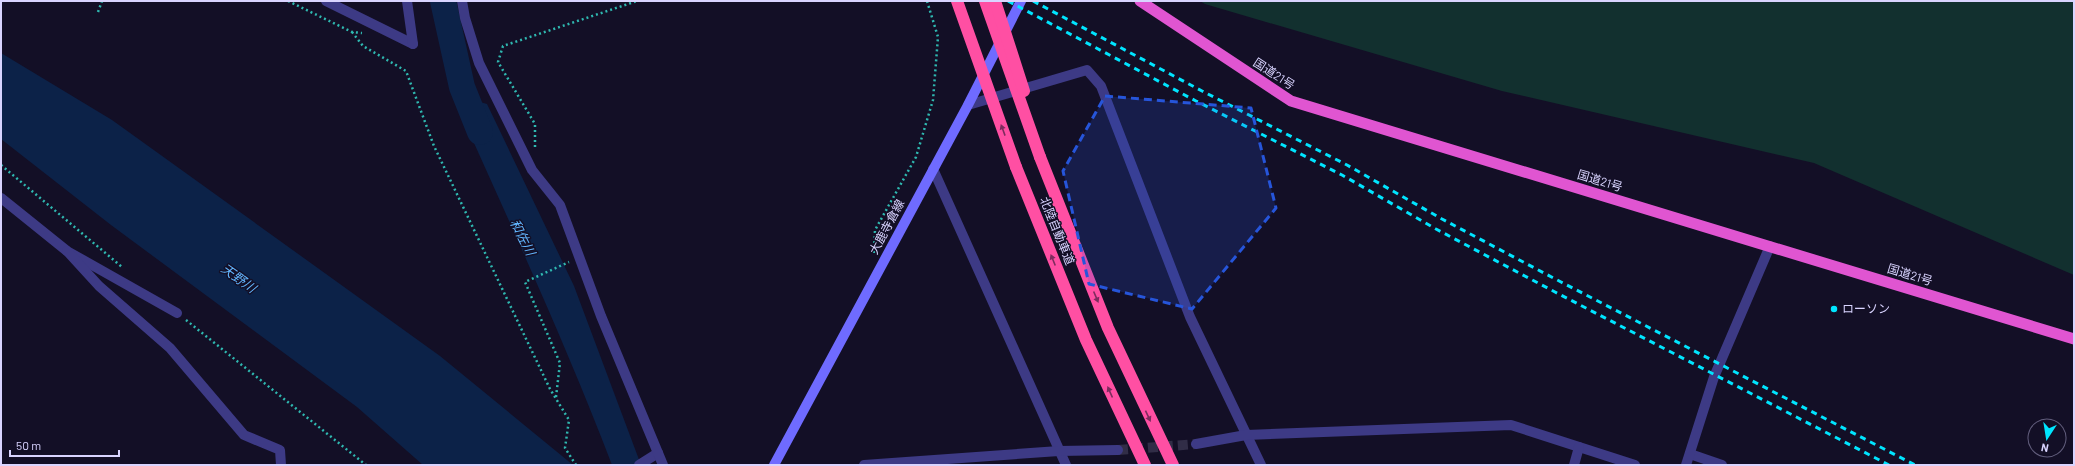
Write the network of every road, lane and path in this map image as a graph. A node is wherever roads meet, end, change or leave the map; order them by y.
1 (102, 1) edge
2 (326, 1) edge
3 (407, 1) edge
4 (462, 1) edge
5 (637, 1) edge
6 (927, 1) edge
7 (951, 1) edge
8 (957, 1) edge
9 (985, 1) edge
10 (995, 1) edge
11 (1022, 1) edge
12 (1140, 1) edge
13 (98, 12) dead end
14 (352, 32) dead end
15 (987, 88) junction
16 (968, 105) junction
17 (1043, 156) junction
18 (528, 162) junction
19 (1, 165) edge
20 (933, 169) junction
21 (1, 198) edge
22 (1770, 246) junction
23 (67, 251) junction
24 (874, 255) dead end
25 (572, 261) dead end
26 (128, 272) dead end
27 (177, 313) joint
28 (2074, 338) edge
29 (556, 398) junction
30 (1246, 435) junction
31 (1196, 444) tunnel mouth
32 (1579, 447) junction
33 (1118, 450) tunnel mouth
34 (1059, 451) junction
35 (658, 454) junction
36 (1690, 454) junction
37 (643, 463) edge
38 (280, 465) edge
39 (366, 465) edge
40 (576, 465) edge
41 (663, 465) edge
42 (774, 465) edge
43 (864, 465) edge
44 (1066, 465) edge
45 (1145, 465) edge
46 (1173, 465) edge
47 (1261, 465) edge
48 (1574, 465) edge
49 (1635, 465) edge
50 (1686, 465) edge
51 (1722, 465) edge

1 - 13 path
2 - 3 street
4 - 18 street
5 - 18 path
6 - 24 path
7 - 15 highway, bridge
8 - 15 highway, 北陸自動車道, bridge
9 - 17 highway, 北陸自動車道, bridge
10 - 17 highway, bridge
11 - 16 main road, 大鹿寺倉線
12 - 22 highway, 国道21号
14 - 29 path
45 -> 15 highway, 北陸自動車道, bridge
16 - 20 main road, 大鹿寺倉線
16 - 30 street
17 -> 46 highway, 北陸自動車道
18 - 35 street
19 - 26 path
20 - 34 street
20 - 42 main road, 大鹿寺倉線
21 - 23 street
22 - 28 highway, 国道21号
22 - 36 street
23 - 27 street
23 - 38 street
25 - 29 path
27 - 39 path
29 - 40 path
30 - 31 street
30 - 32 street
30 - 47 street
32 - 48 street
32 - 49 street
33 - 34 street
34 - 43 street
34 - 44 street
35 - 37 street
35 - 41 street
36 - 50 street
36 - 51 street

